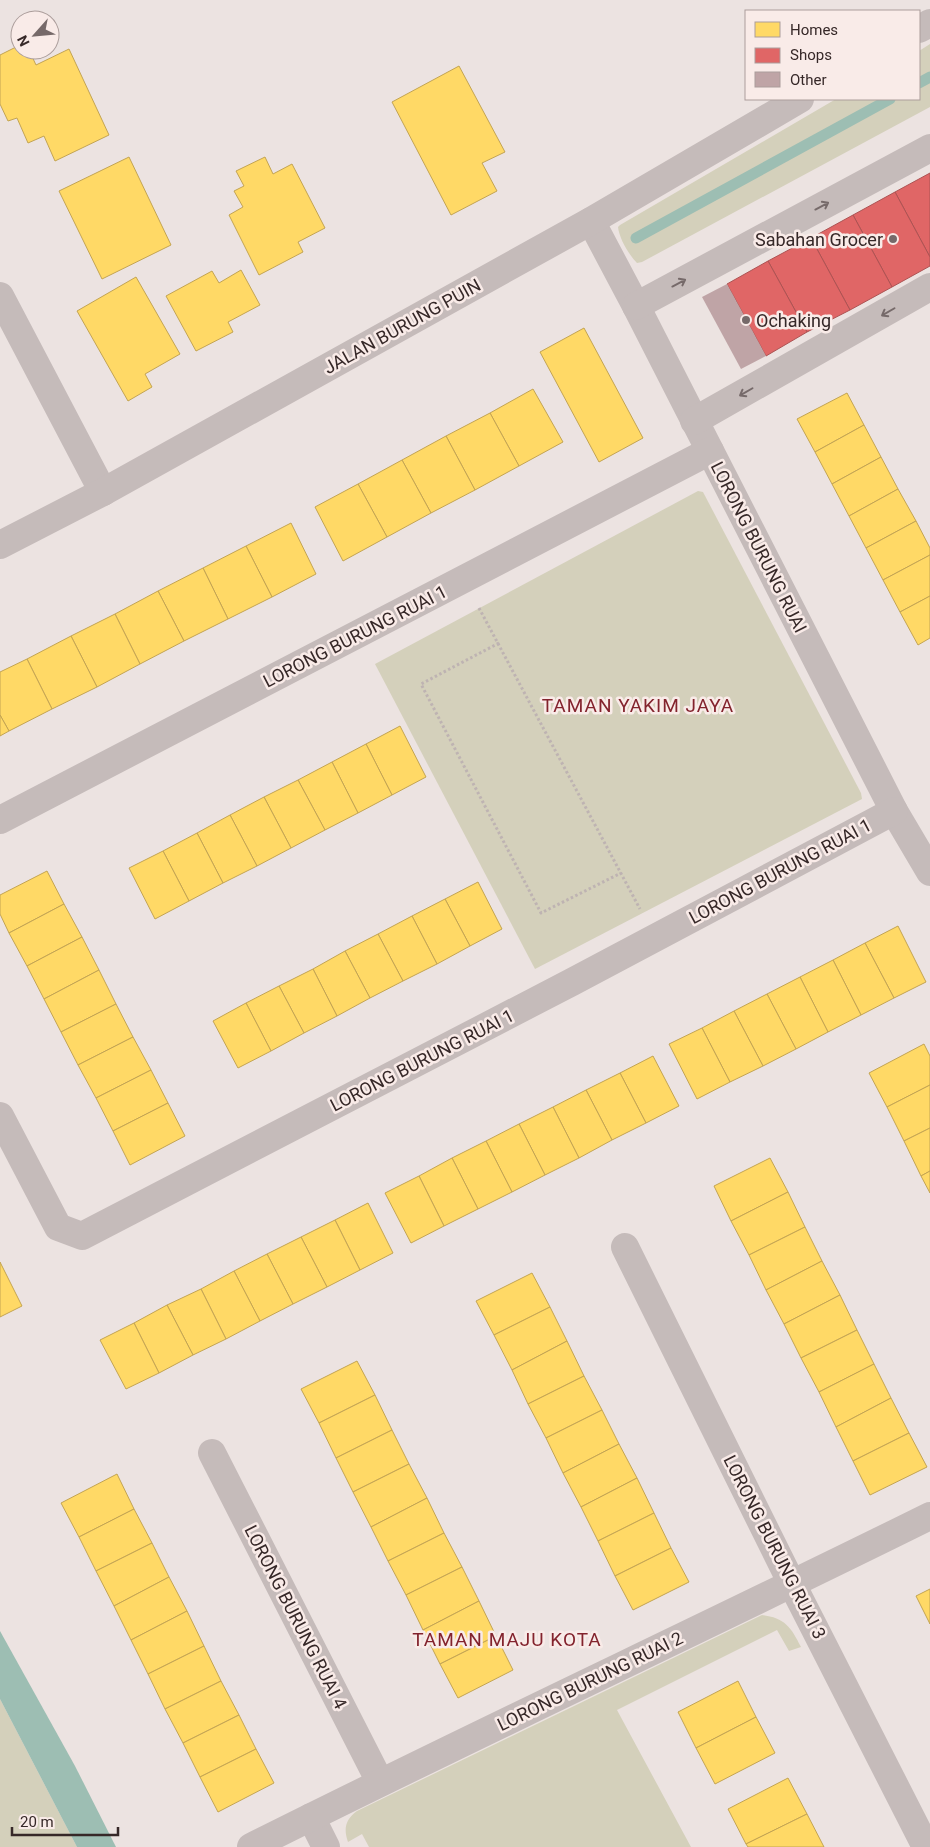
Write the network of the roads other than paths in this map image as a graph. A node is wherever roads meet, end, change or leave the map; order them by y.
1 (798, 100) edge
2 (930, 148) edge
3 (590, 221) junction
4 (930, 288) edge
5 (0, 296) edge
6 (636, 306) junction
7 (694, 421) junction
8 (710, 452) junction
9 (103, 492) junction
10 (0, 545) edge
11 (894, 811) junction
12 (0, 820) edge
13 (930, 872) edge
14 (0, 1116) edge
15 (625, 1247) dead end
16 (212, 1453) dead end
17 (930, 1516) edge
18 (792, 1584) junction
19 (380, 1782) junction
20 (311, 1817) junction
21 (251, 1847) edge
22 (326, 1847) edge
23 (926, 1847) edge

1 - 3 street, JALAN BURUNG PUIN
6 -> 2 street
3 - 6 street, LORONG BURUNG RUAI
3 - 9 street, JALAN BURUNG PUIN
4 -> 7 street
5 - 9 street
6 - 7 street, LORONG BURUNG RUAI
7 - 8 street, LORONG BURUNG RUAI
8 - 11 street, LORONG BURUNG RUAI
8 - 12 street, LORONG BURUNG RUAI 1
9 - 10 street, JALAN BURUNG PUIN
11 - 13 street, LORONG BURUNG RUAI
11 - 14 street, LORONG BURUNG RUAI 1
15 - 18 street, LORONG BURUNG RUAI 3
16 - 19 street, LORONG BURUNG RUAI 4
17 - 18 street, LORONG BURUNG RUAI 2
18 - 19 street, LORONG BURUNG RUAI 2
18 - 23 street, LORONG BURUNG RUAI 3
19 - 20 street, LORONG BURUNG RUAI 2
20 - 21 street, LORONG BURUNG RUAI 2
20 - 22 street

